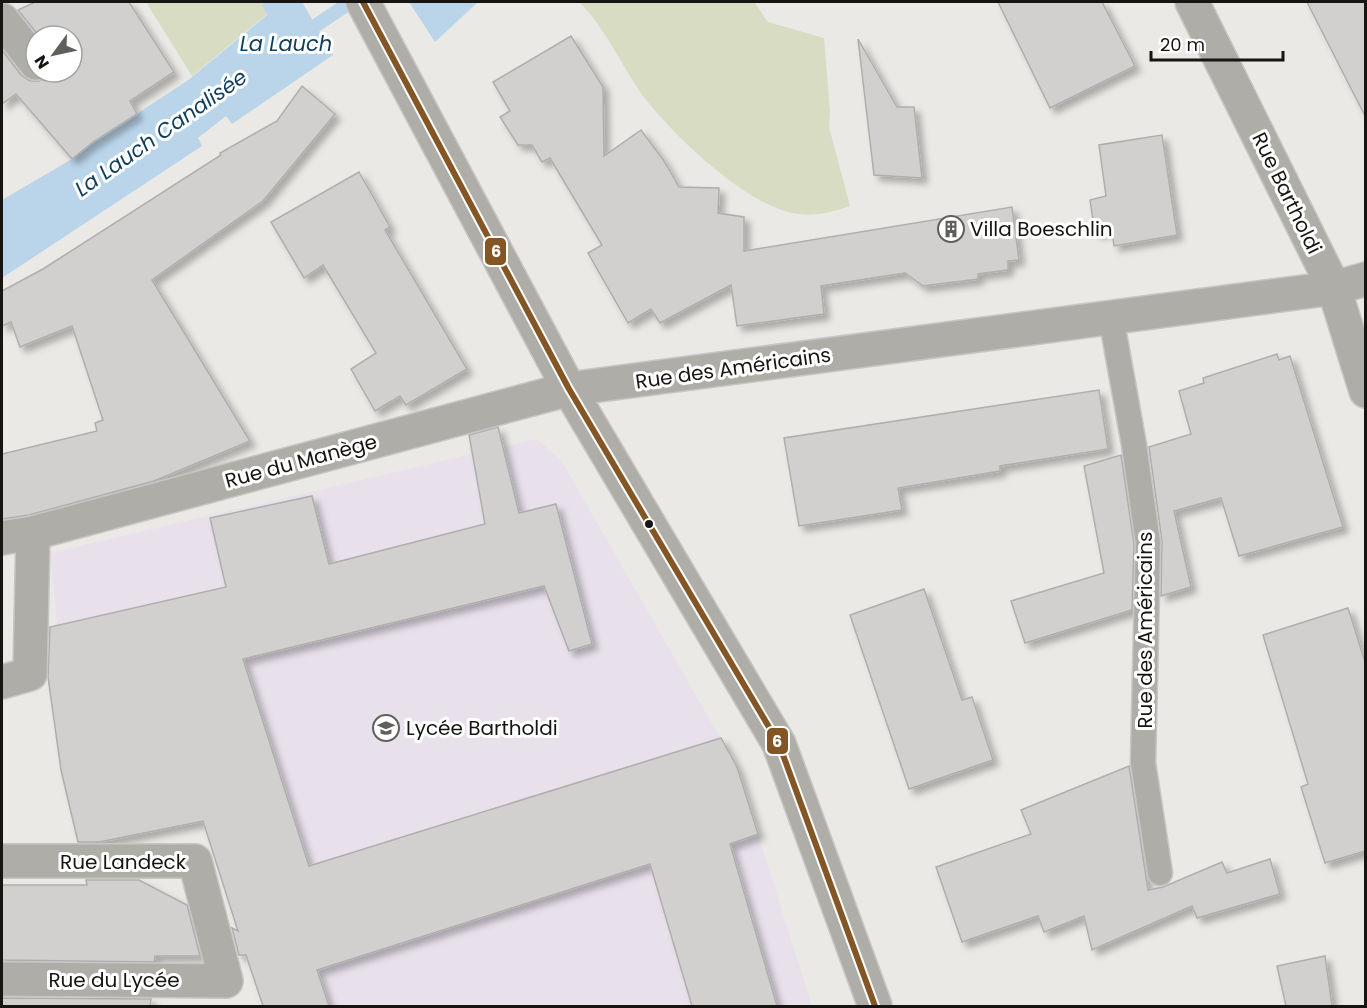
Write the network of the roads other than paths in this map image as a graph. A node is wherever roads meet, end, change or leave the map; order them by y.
1 (1191, 2) edge
2 (369, 12) edge
3 (2, 20) edge
4 (24, 48) edge
5 (1365, 279) edge
6 (1334, 288) junction
7 (1111, 317) junction
8 (569, 389) junction
9 (1365, 391) edge
10 (17, 535) edge
11 (2, 681) edge
12 (2, 861) edge
13 (1160, 873) dead end
14 (2, 979) edge
15 (226, 981) joint
16 (875, 1006) edge

1 - 6 street, Rue Bartholdi
2 - 8 street
3 - 4 street
5 - 6 street, Rue des Américains
6 - 7 street, Rue des Américains
6 - 9 street, Rue Bartholdi
7 - 8 street, Rue des Américains
7 - 13 lane, Rue des Américains
8 - 10 street, Rue du Manège
8 - 16 street
10 - 11 street
12 - 15 street, Rue Landeck
14 - 15 street, Rue du Lycée

